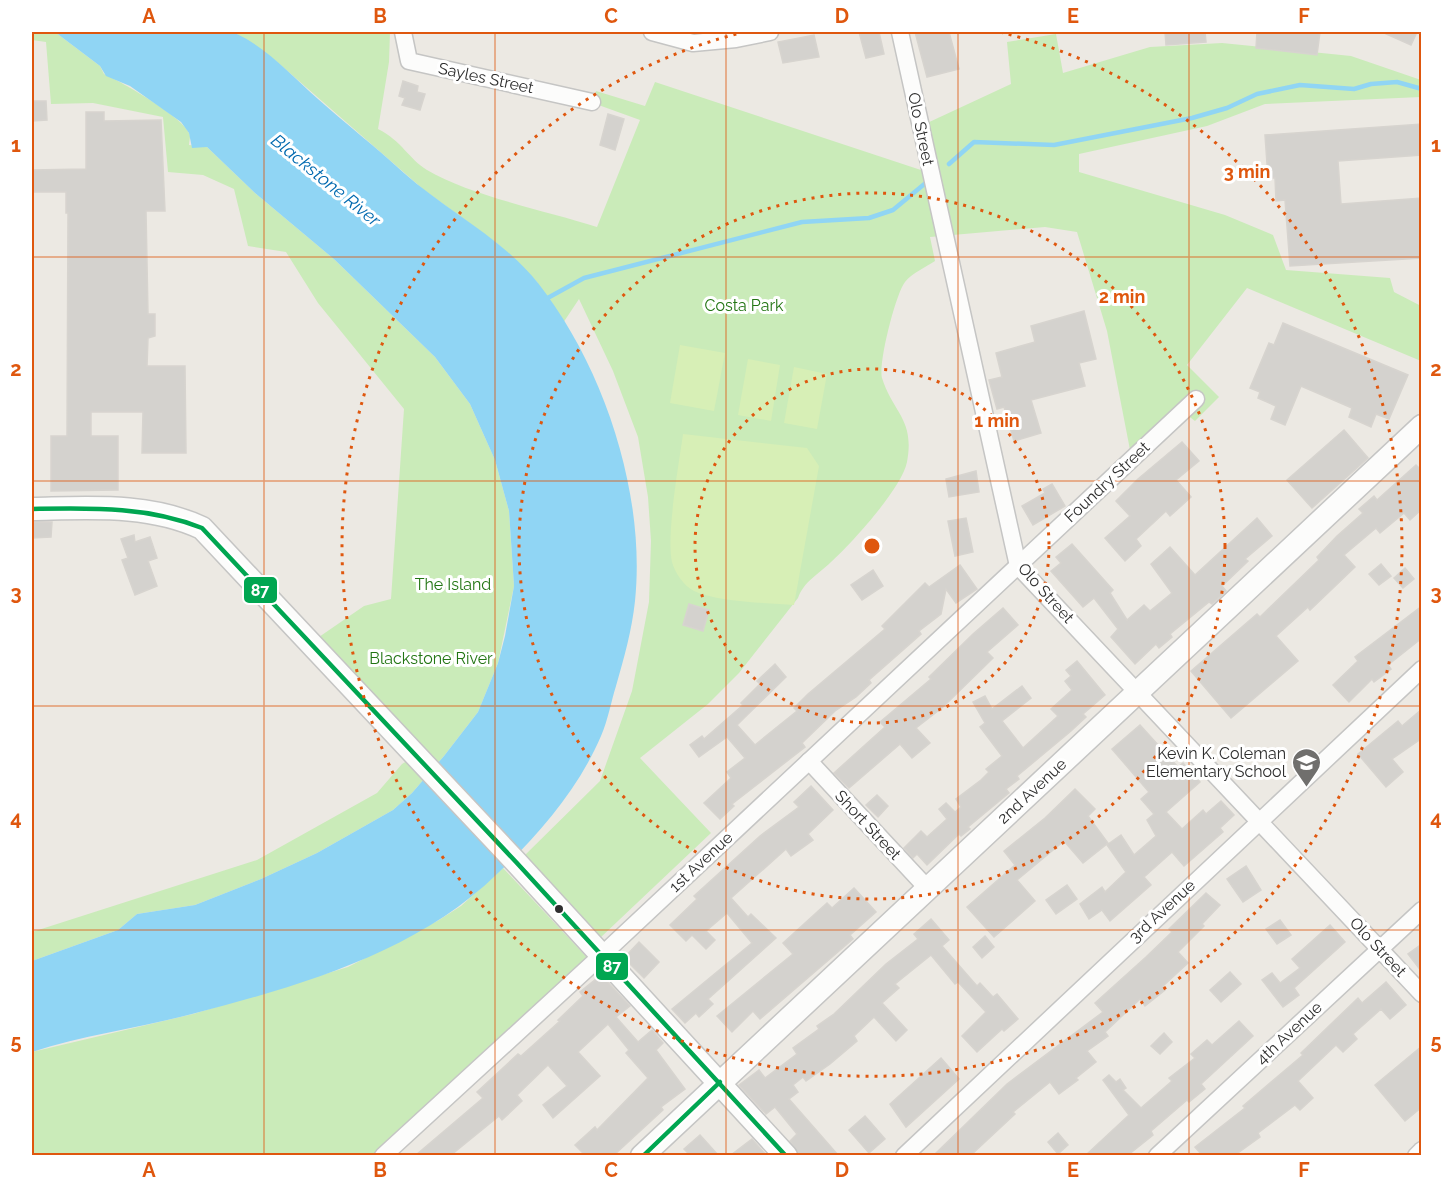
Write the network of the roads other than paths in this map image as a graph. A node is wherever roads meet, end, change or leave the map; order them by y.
1 (403, 32) edge
2 (652, 32) edge
3 (770, 32) edge
4 (900, 32) edge
5 (735, 35) edge
6 (592, 102) dead end
7 (1196, 399) dead end
8 (1422, 426) edge
9 (32, 508) edge
10 (1018, 566) junction
11 (1422, 669) edge
12 (1138, 691) junction
13 (809, 761) junction
14 (1259, 819) junction
15 (928, 889) junction
16 (1422, 910) edge
17 (1380, 949) junction
18 (602, 955) junction
19 (1422, 994) edge
20 (720, 1082) junction
21 (1422, 1150) edge
22 (383, 1155) edge
23 (642, 1155) edge
24 (786, 1155) edge
25 (904, 1155) edge
26 (1157, 1155) edge
27 (1416, 1155) edge

1 - 6 street, Sayles Street
2 - 5 street
3 - 5 street
4 - 10 street, Olo Street
7 - 10 street, Foundry Street
8 - 12 street, 2nd Avenue
9 - 18 street
10 - 12 street, Olo Street
10 - 13 street, 1st Avenue
11 - 14 street, 3rd Avenue
12 - 14 street, Olo Street
12 - 15 street, 2nd Avenue
13 - 15 street, Short Street
13 - 18 street, 1st Avenue
14 - 17 street, Olo Street
14 - 25 street, 3rd Avenue
15 - 20 street, 2nd Avenue
16 - 17 street, 4th Avenue
17 - 19 street, Olo Street
17 - 26 street, 4th Avenue
18 - 20 street
18 - 22 street, 1st Avenue
20 - 23 street, 2nd Avenue
20 - 24 street
21 - 27 street

